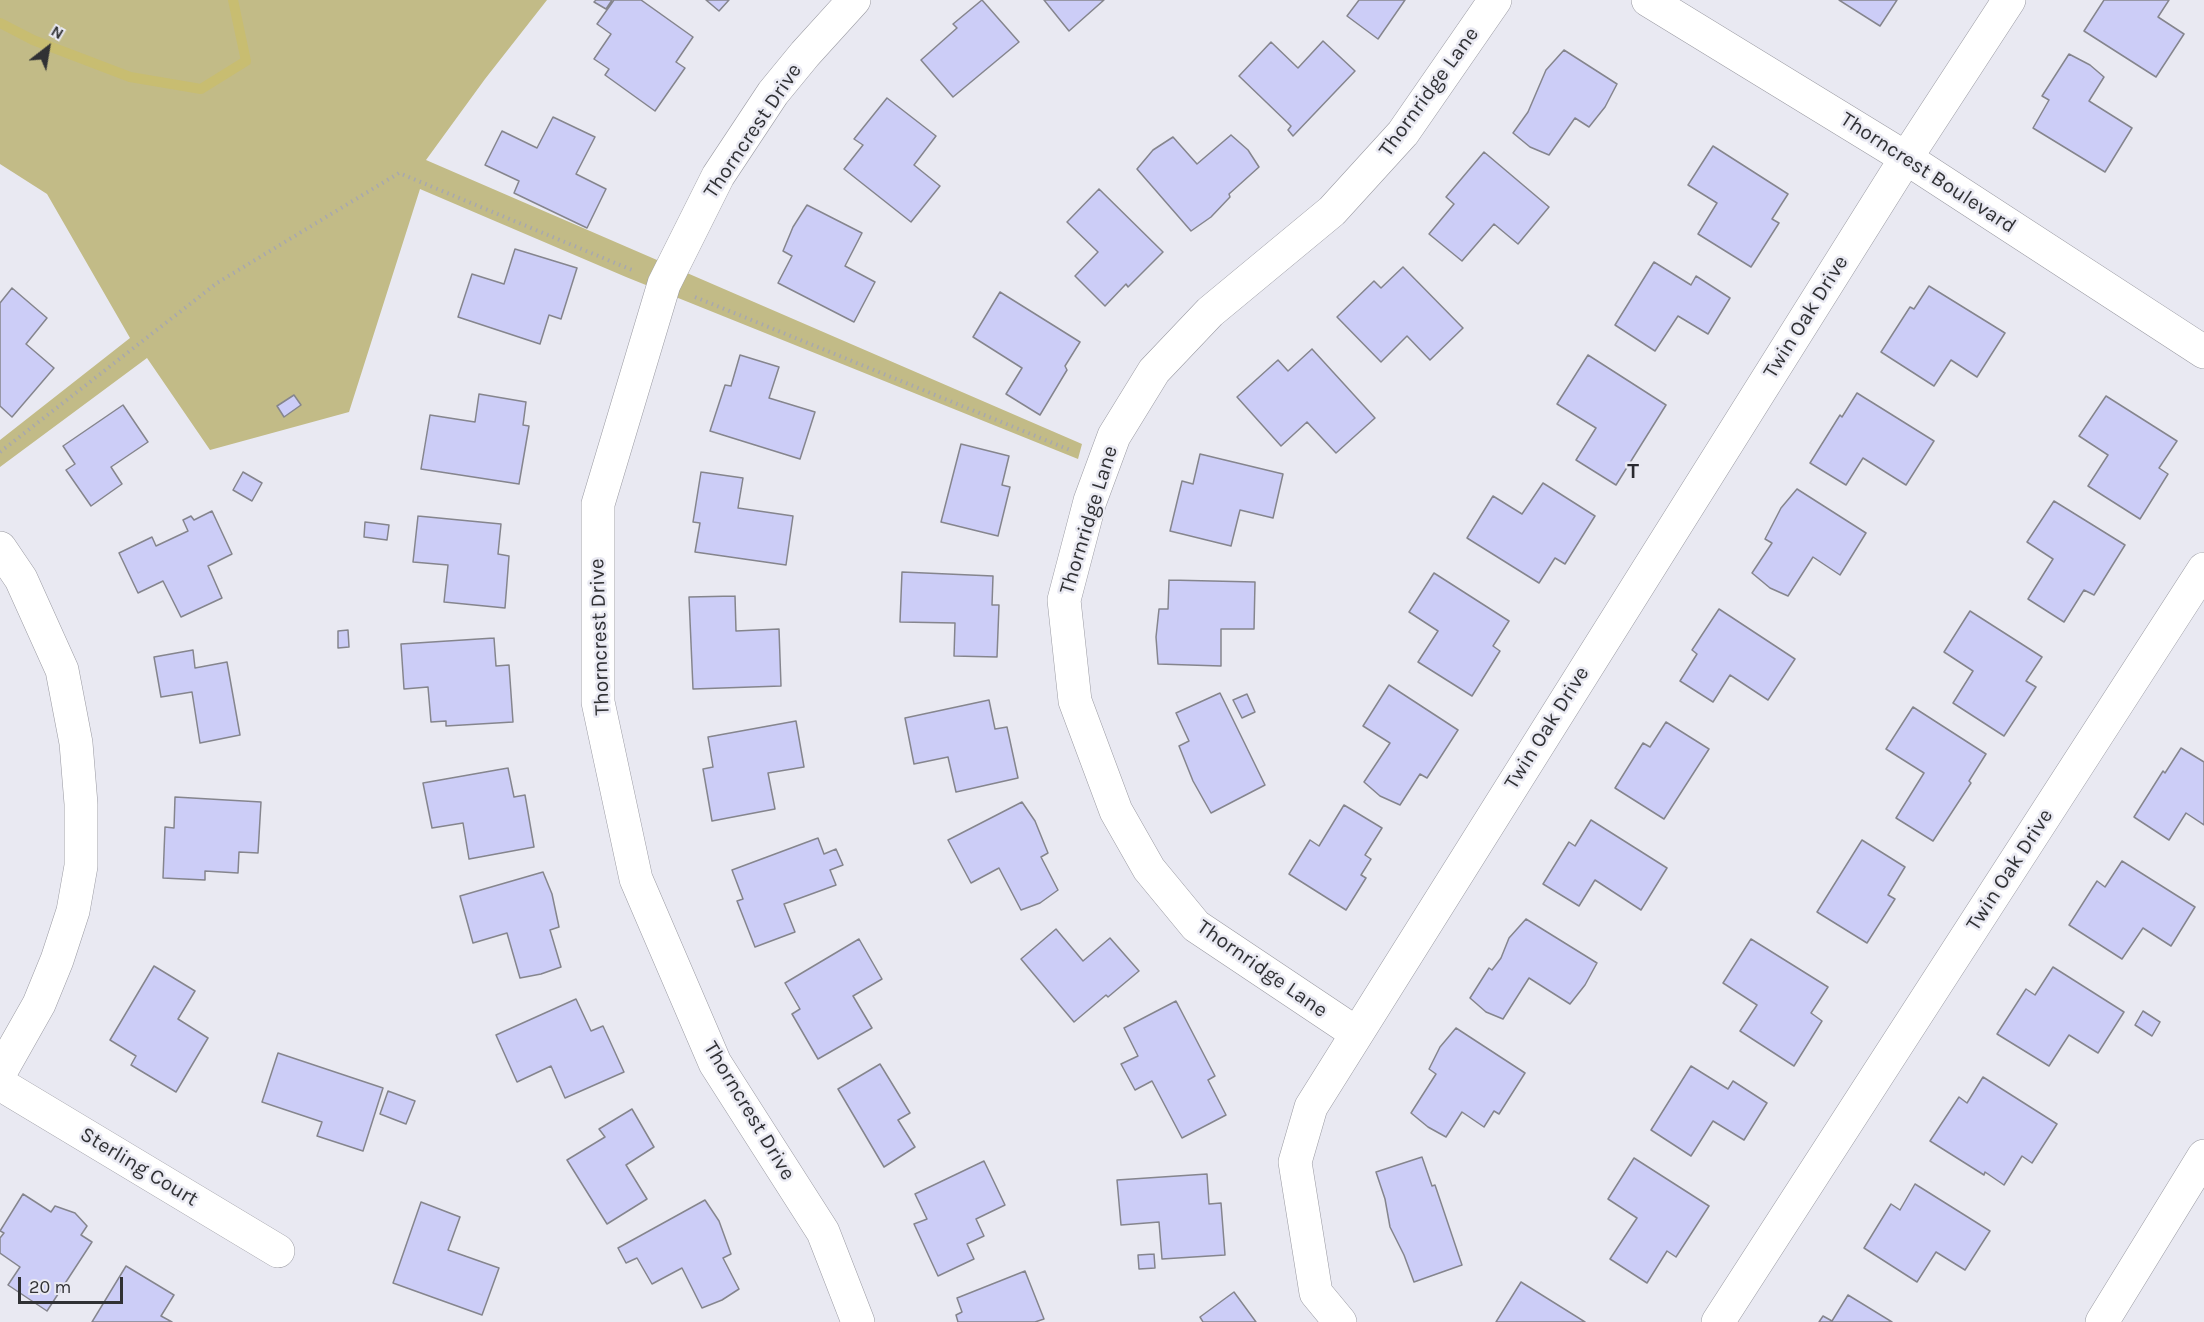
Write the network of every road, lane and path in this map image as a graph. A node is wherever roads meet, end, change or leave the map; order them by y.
1 (854, 0) edge
2 (1495, 0) edge
3 (1648, 0) edge
4 (2009, 0) edge
5 (1906, 158) junction
6 (635, 271) dead end
7 (686, 293) dead end
8 (2204, 352) edge
9 (1070, 450) dead end
10 (0, 452) edge
11 (0, 548) edge
12 (2204, 569) edge
13 (1356, 1033) junction
14 (0, 1073) edge
15 (0, 1084) edge
16 (2204, 1156) edge
17 (278, 1251) dead end
18 (858, 1322) edge
19 (1340, 1322) edge
20 (1718, 1322) edge
21 (2102, 1322) edge

1 - 18 street, Thorncrest Drive
2 - 13 street, Thornridge Lane
3 - 5 street, Thorncrest Boulevard
4 - 5 street, Twin Oak Drive
5 - 8 street, Thorncrest Boulevard
5 - 13 street, Twin Oak Drive
6 - 10 path
7 - 9 path
11 - 14 street
12 - 20 street, Twin Oak Drive
13 - 19 street, Twin Oak Drive
15 - 17 street, Sterling Court
16 - 21 street

